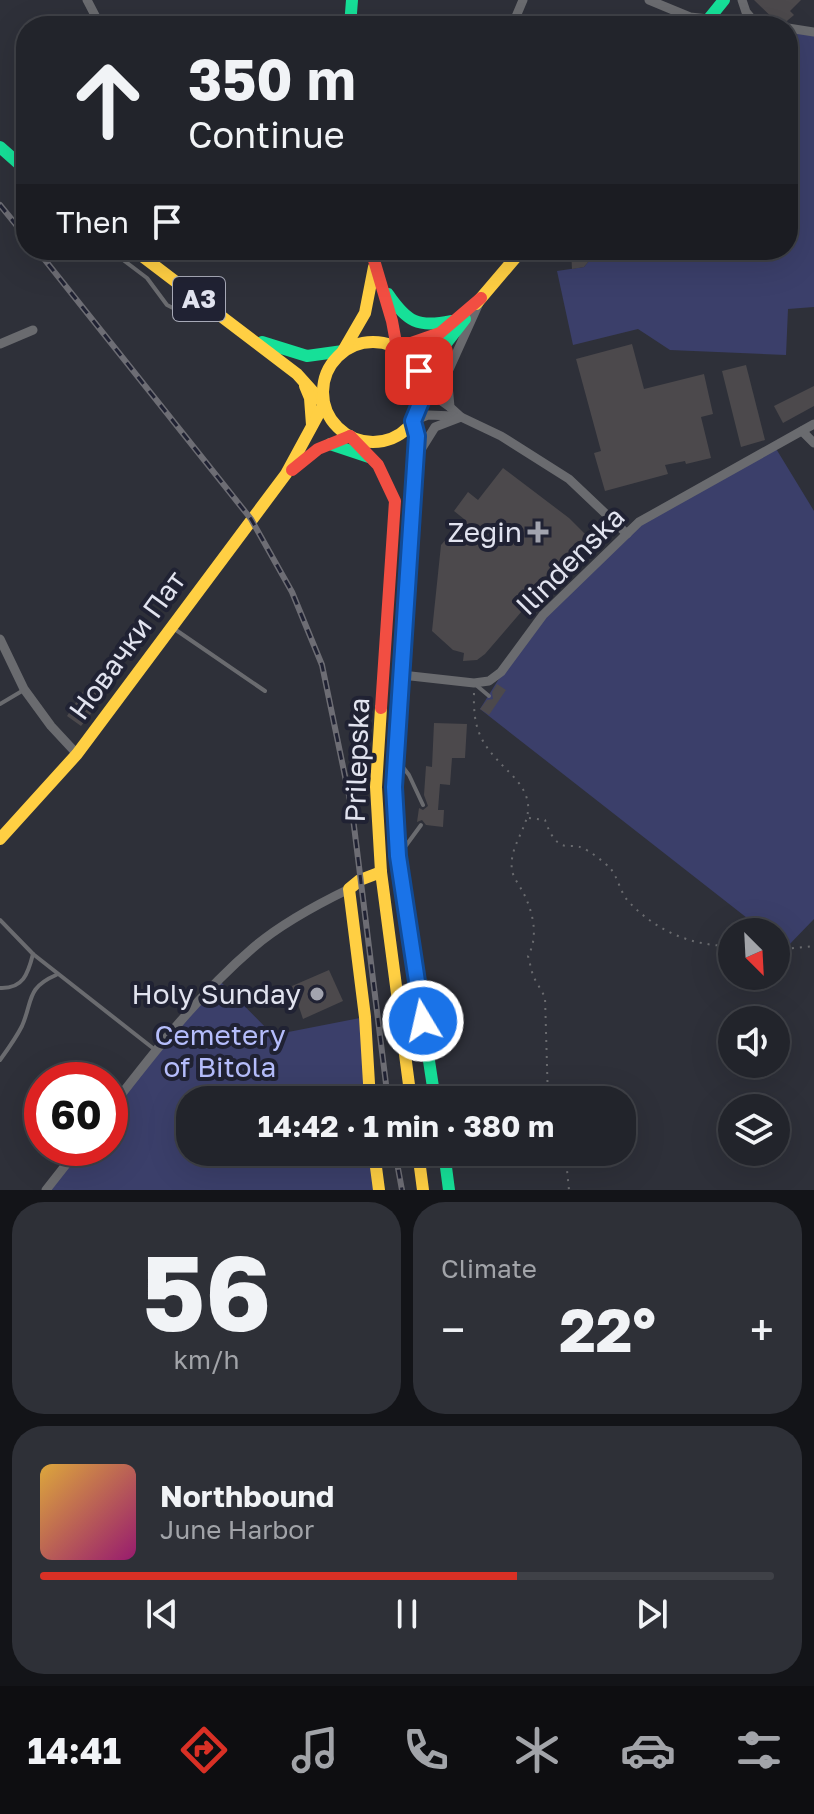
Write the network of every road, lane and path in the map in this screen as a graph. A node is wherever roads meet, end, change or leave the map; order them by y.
1 (649, 0) edge
2 (724, 0) edge
3 (688, 16) edge
4 (711, 16) edge
5 (0, 147) edge
6 (16, 161) edge
7 (123, 260) edge
8 (137, 260) edge
9 (147, 260) edge
10 (373, 260) edge
11 (514, 260) edge
12 (520, 260) edge
13 (511, 263) junction
14 (374, 264) junction
15 (135, 269) junction
16 (381, 282) junction
17 (481, 298) junction
18 (216, 311) junction
19 (454, 320) junction
20 (33, 330) dead end
21 (255, 340) junction
22 (0, 344) edge
23 (397, 348) junction
24 (343, 351) junction
25 (303, 381) junction
26 (422, 387) junction
27 (324, 404) junction
28 (450, 407) junction
29 (461, 417) junction
30 (413, 421) junction
31 (814, 424) edge
32 (312, 425) junction
33 (802, 431) junction
34 (350, 436) junction
35 (814, 443) edge
36 (330, 444) junction
37 (376, 460) junction
38 (416, 463) junction
39 (286, 474) junction
40 (627, 534) junction
41 (171, 626) junction
42 (0, 639) edge
43 (402, 675) junction
44 (474, 683) junction
45 (24, 689) junction
46 (265, 691) dead end
47 (489, 696) dead end
48 (0, 704) edge
49 (77, 754) junction
50 (395, 757) junction
51 (423, 805) dead end
52 (527, 818) junction
53 (421, 825) dead end
54 (0, 839) edge
55 (398, 856) junction
56 (381, 872) junction
57 (349, 889) junction
58 (0, 920) edge
59 (718, 946) edge
60 (814, 946) edge
61 (790, 949) edge
62 (33, 954) junction
63 (57, 974) junction
64 (0, 988) edge
65 (156, 1051) junction
66 (0, 1060) edge
67 (128, 1086) edge
68 (369, 1086) edge
69 (409, 1086) edge
70 (433, 1086) edge
71 (548, 1086) edge
72 (65, 1166) edge
73 (376, 1166) edge
74 (420, 1166) edge
75 (446, 1166) edge
76 (564, 1166) edge
77 (46, 1190) edge
78 (379, 1190) edge
79 (423, 1190) edge
80 (449, 1190) edge
81 (569, 1190) edge

1 - 3 street
2 - 4 main road
5 - 6 main road
7 - 15 lane
8 - 15 lane
9 - 18 main road, A3
10 - 14 main road
11 - 13 main road
12 - 13 lane
13 - 17 main road
14 - 16 main road
14 - 24 main road
15 - 18 lane
16 - 19 main road
16 - 23 main road
17 - 19 main road
17 - 26 main road
17 - 28 street
18 - 21 main road, A3
19 - 23 main road
20 - 22 street
21 - 24 main road, A3
21 - 25 main road, A3
23 - 24 main road, A3
23 - 26 main road
24 - 27 main road
25 - 27 main road, A3
25 - 32 main road
26 - 28 street
26 - 30 main road
27 - 32 main road
27 - 34 main road, A3
28 - 29 street
29 - 30 street
29 - 38 street
29 - 40 street
30 - 34 main road
30 - 38 main road, Prilepska
31 - 33 street, Ilindenska
32 - 39 main road
33 - 35 street
33 - 40 street, Ilindenska
34 - 36 main road
34 - 37 main road, Prilepska / A3
36 - 37 main road
36 - 39 main road
37 - 56 main road, Prilepska / A3
38 - 43 main road, Prilepska
39 - 41 main road, Новачки Пат
40 - 44 street, Ilindenska
41 - 46 lane
41 - 49 main road, Новачки Пат
42 - 45 street
43 - 44 street
43 - 50 main road, Prilepska
44 - 47 lane
44 - 52 path
45 - 48 lane
45 - 49 street
49 - 54 main road, Новачки Пат
50 - 51 lane
50 - 55 main road, Prilepska
52 - 59 path
52 - 71 path
53 - 55 lane
55 - 70 main road, Prilepska
56 - 57 main road
56 - 69 main road, Prilepska / A3
57 - 65 street
57 - 68 main road
58 - 62 lane
60 - 61 path
62 - 63 lane
62 - 64 lane
63 - 65 lane
63 - 66 lane
65 - 67 street
72 - 77 street
73 - 78 main road
74 - 79 main road
75 - 80 main road
76 - 81 path

